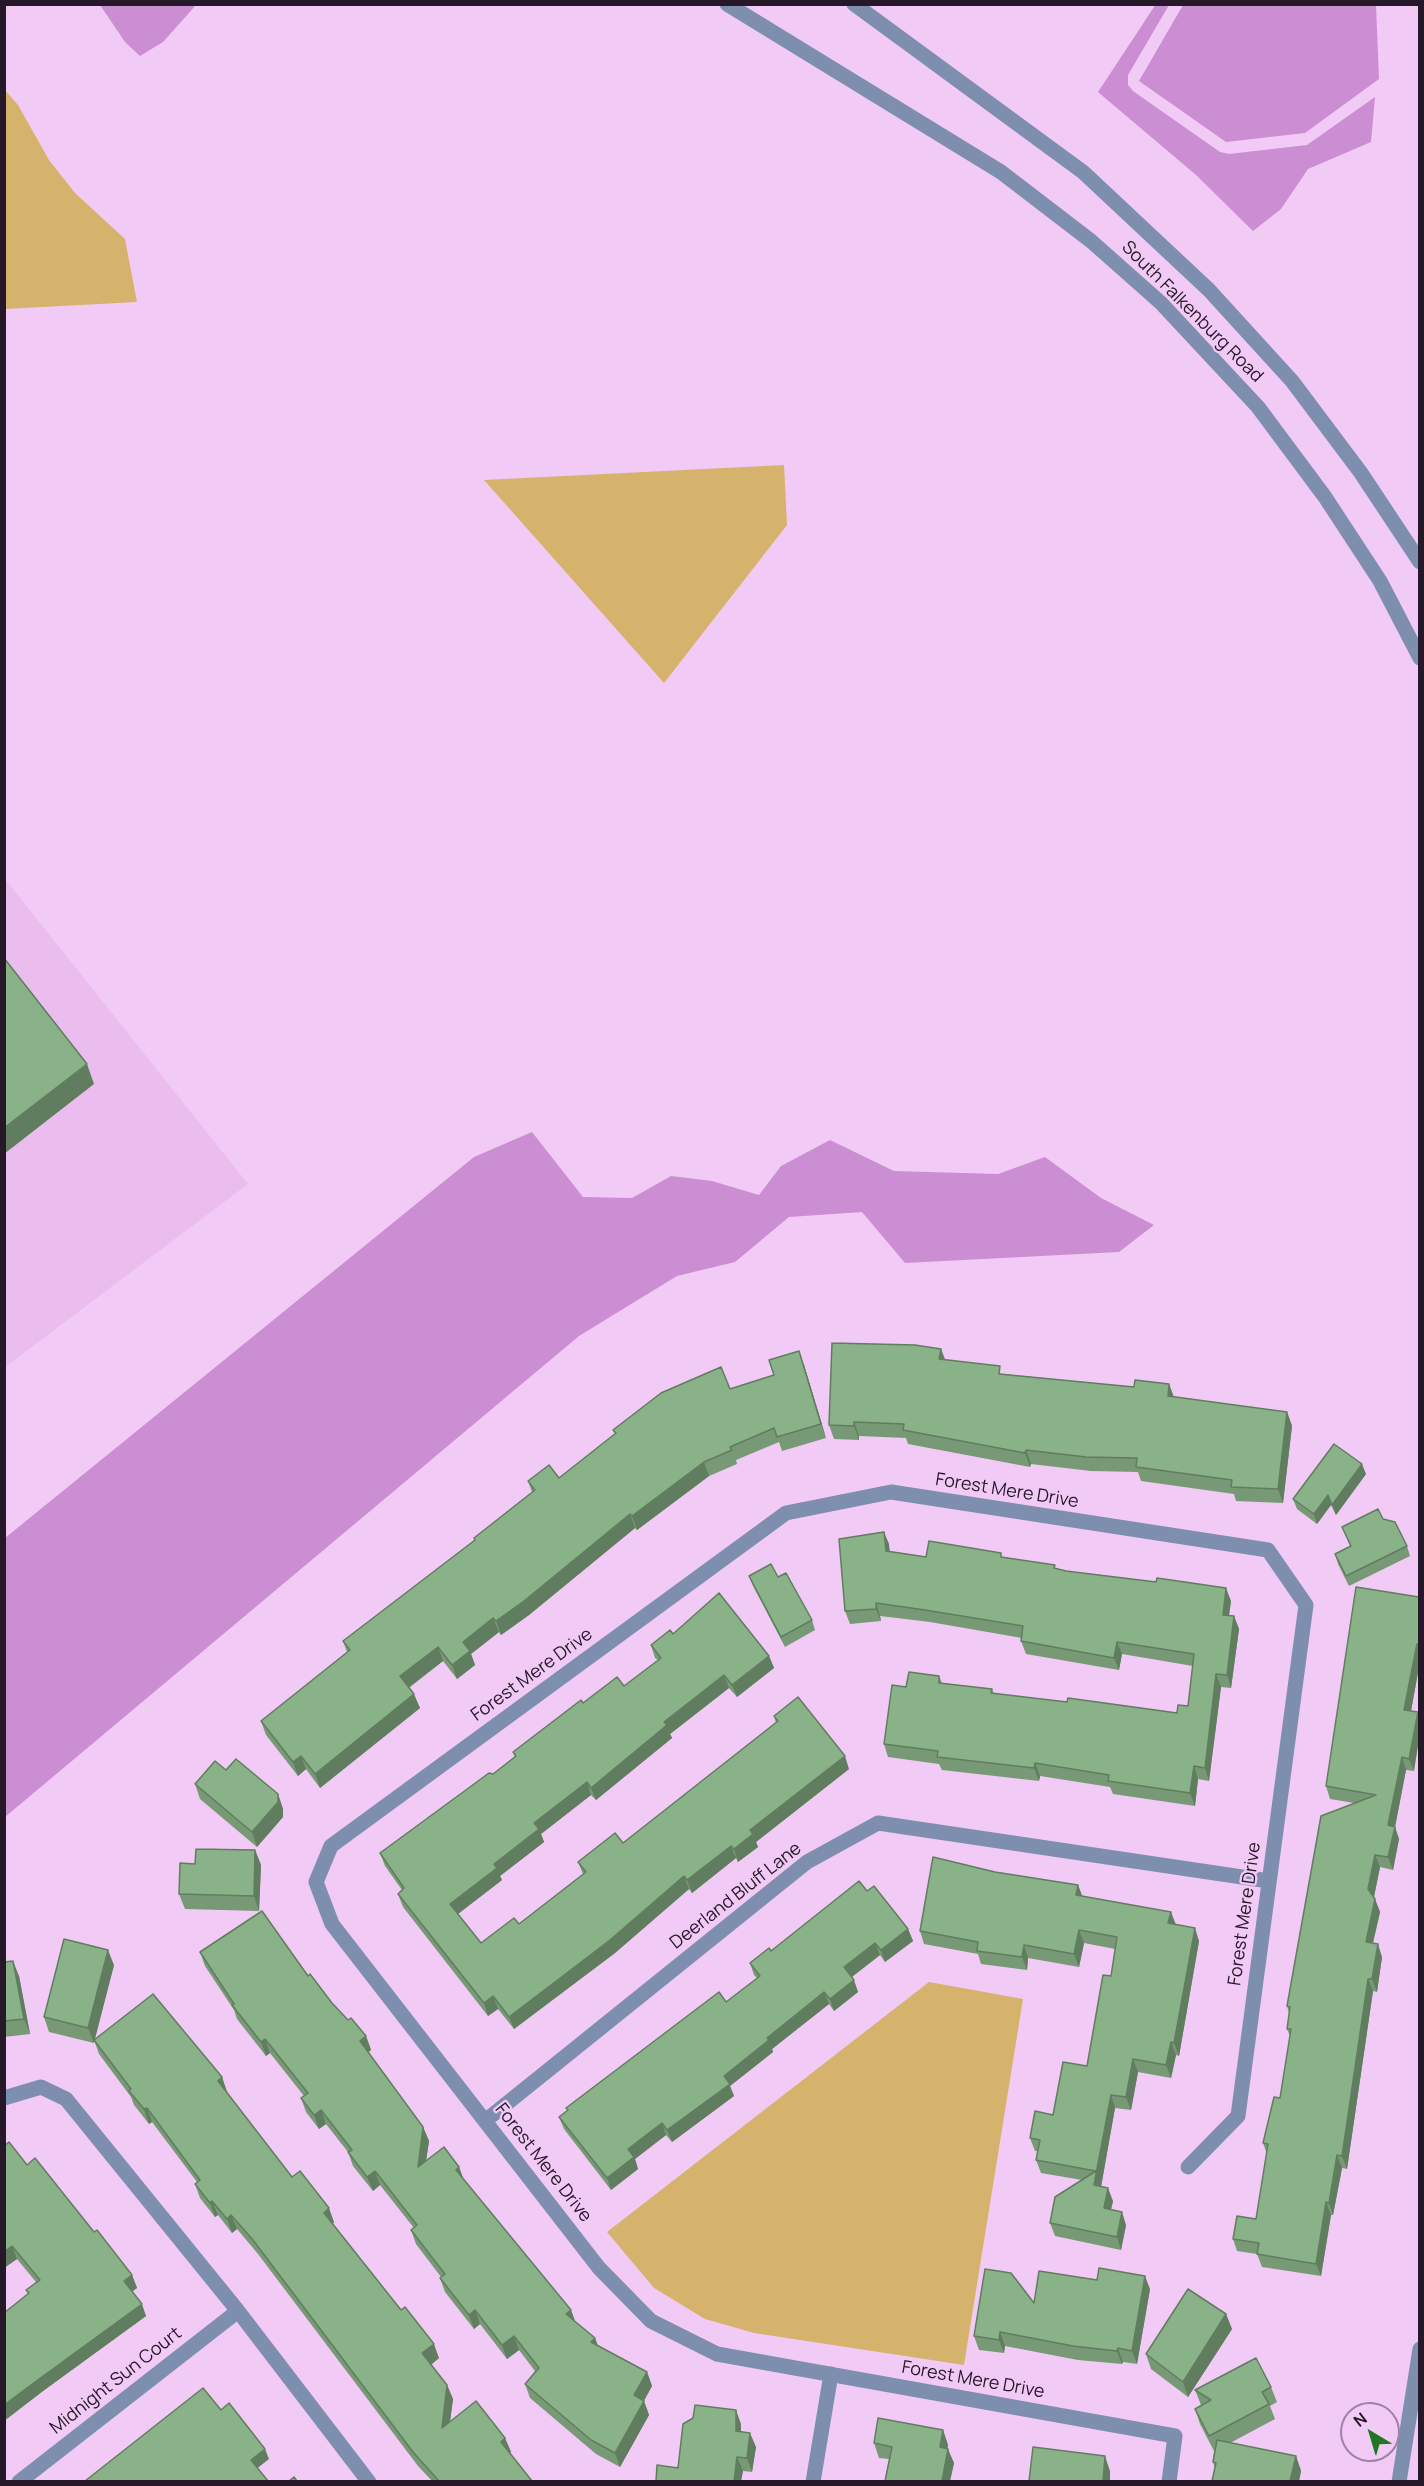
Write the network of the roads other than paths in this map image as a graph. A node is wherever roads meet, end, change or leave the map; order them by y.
1 (727, 4) edge
2 (854, 4) edge
3 (1419, 562) edge
4 (1419, 658) edge
5 (1269, 1881) junction
6 (4, 2098) edge
7 (485, 2121) junction
8 (1188, 2168) dead end
9 (238, 2311) junction
10 (1419, 2349) edge
11 (831, 2374) junction
12 (19, 2481) edge
13 (369, 2481) edge
14 (813, 2481) edge
15 (1169, 2481) edge
16 (1399, 2481) edge

1 - 4 street, South Falkenburg Road
2 - 3 street, South Falkenburg Road
5 - 7 street, Deerland Bluff Lane
5 - 7 street, Forest Mere Drive
5 - 8 street, Forest Mere Drive
6 - 9 street
7 - 11 street, Forest Mere Drive
9 - 12 street, Midnight Sun Court
9 - 13 street
10 - 16 street
11 - 14 street
11 - 15 street, Forest Mere Drive

